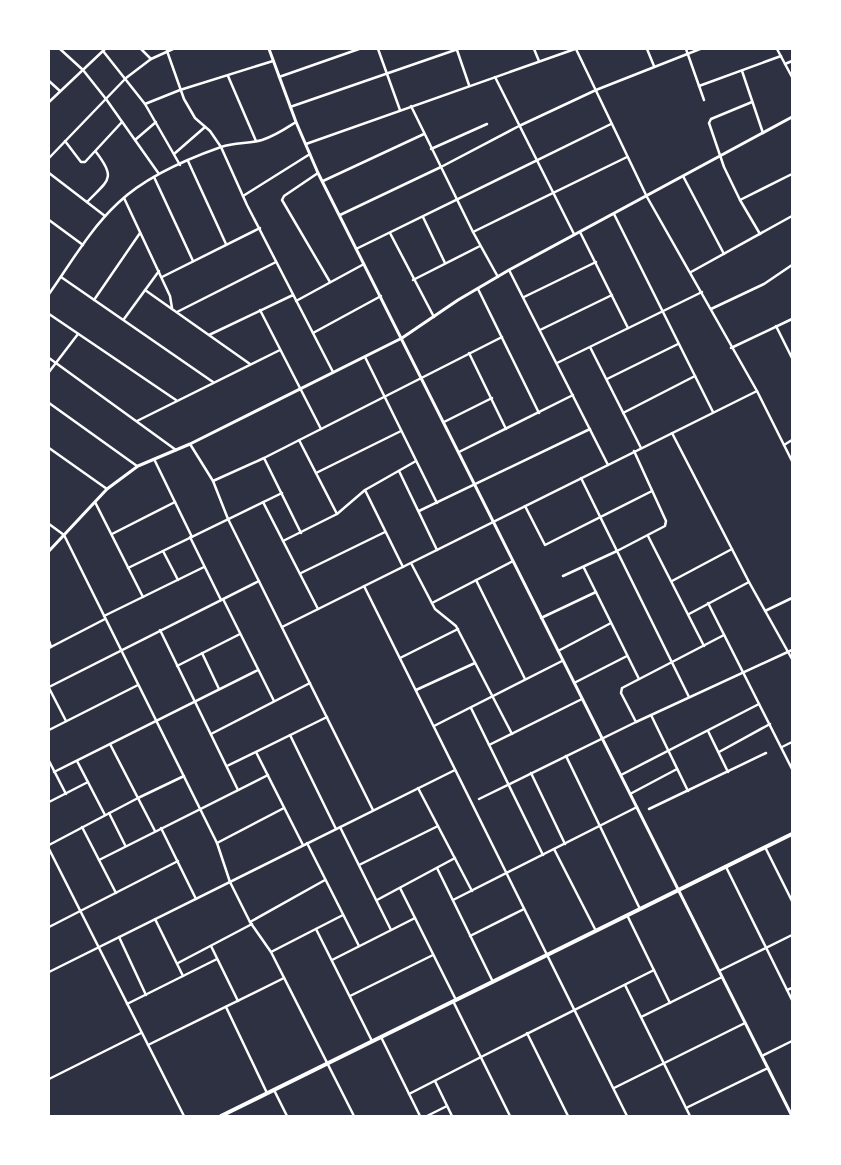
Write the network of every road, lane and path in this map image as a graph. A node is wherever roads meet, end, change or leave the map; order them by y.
1 (60, 49) edge
2 (141, 49) edge
3 (173, 49) edge
4 (269, 49) edge
5 (359, 49) edge
6 (378, 49) edge
7 (457, 49) edge
8 (534, 49) edge
9 (576, 49) edge
10 (647, 49) edge
11 (686, 49) edge
12 (700, 49) edge
13 (777, 49) edge
14 (104, 50) edge
15 (167, 51) junction
16 (688, 53) junction
17 (780, 56) junction
18 (151, 59) junction
19 (273, 60) junction
20 (792, 61) edge
21 (539, 62) junction
22 (785, 64) junction
23 (654, 67) junction
24 (83, 70) junction
25 (742, 71) junction
26 (386, 72) junction
27 (228, 75) junction
28 (280, 77) junction
29 (495, 77) junction
30 (126, 78) junction
31 (792, 78) edge
32 (49, 81) edge
33 (470, 85) junction
34 (699, 86) junction
35 (180, 90) junction
36 (596, 90) junction
37 (60, 91) junction
38 (106, 98) junction
39 (704, 100) dead end
40 (49, 102) edge
41 (752, 102) junction
42 (145, 104) junction
43 (411, 106) junction
44 (290, 107) junction
45 (400, 110) junction
46 (792, 118) edge
47 (122, 122) junction
48 (156, 122) junction
49 (296, 122) junction
50 (487, 124) dead end
51 (611, 124) junction
52 (519, 126) junction
53 (205, 127) junction
54 (763, 133) junction
55 (424, 134) junction
56 (135, 140) junction
57 (65, 141) junction
58 (256, 141) junction
59 (306, 144) junction
60 (222, 147) junction
61 (431, 148) junction
62 (95, 151) junction
63 (174, 154) junction
64 (310, 154) junction
65 (720, 156) junction
66 (627, 157) junction
67 (49, 158) edge
68 (536, 160) junction
69 (188, 161) junction
70 (180, 165) junction
71 (440, 167) junction
72 (49, 173) edge
73 (318, 173) junction
74 (159, 174) junction
75 (792, 174) edge
76 (683, 176) junction
77 (154, 177) junction
78 (323, 181) junction
79 (554, 193) junction
80 (243, 196) junction
81 (647, 196) junction
82 (124, 198) junction
83 (458, 200) junction
84 (740, 200) junction
85 (87, 202) junction
86 (614, 214) junction
87 (340, 215) junction
88 (105, 216) junction
89 (792, 216) edge
90 (423, 217) junction
91 (49, 221) edge
92 (260, 228) junction
93 (473, 232) junction
94 (580, 232) junction
95 (140, 233) junction
96 (390, 233) junction
97 (760, 234) junction
98 (574, 235) junction
99 (227, 244) junction
100 (83, 245) junction
101 (480, 246) junction
102 (356, 249) junction
103 (724, 254) junction
104 (193, 261) junction
105 (276, 262) junction
106 (596, 262) junction
107 (445, 263) junction
108 (364, 264) junction
109 (792, 265) edge
110 (509, 270) junction
111 (159, 271) junction
112 (691, 272) junction
113 (498, 276) junction
114 (61, 277) junction
115 (162, 277) junction
116 (413, 280) junction
117 (330, 282) junction
118 (477, 288) junction
119 (146, 290) junction
120 (702, 292) junction
121 (49, 294) edge
122 (293, 295) junction
123 (612, 295) junction
124 (381, 296) junction
125 (524, 297) junction
126 (94, 300) junction
127 (296, 301) junction
128 (172, 308) junction
129 (711, 309) junction
130 (260, 310) junction
131 (662, 311) junction
132 (177, 312) junction
133 (49, 314) edge
134 (434, 317) junction
135 (124, 319) junction
136 (792, 319) edge
137 (776, 326) junction
138 (628, 328) junction
139 (540, 330) junction
140 (313, 333) junction
141 (78, 334) junction
142 (210, 335) junction
143 (502, 337) junction
144 (402, 338) junction
145 (678, 344) junction
146 (590, 347) junction
147 (731, 348) junction
148 (280, 350) junction
149 (469, 353) junction
150 (365, 357) junction
151 (49, 358) edge
152 (792, 358) edge
153 (56, 363) junction
154 (557, 363) junction
155 (250, 364) junction
156 (49, 372) edge
157 (333, 373) junction
158 (695, 376) junction
159 (422, 378) junction
160 (607, 379) junction
161 (213, 382) junction
162 (301, 390) junction
163 (757, 391) junction
164 (573, 395) junction
165 (385, 397) junction
166 (492, 398) junction
167 (176, 400) junction
168 (49, 403) edge
169 (713, 412) junction
170 (539, 413) junction
171 (623, 413) junction
172 (137, 420) junction
173 (444, 422) junction
174 (321, 429) junction
175 (506, 429) junction
176 (590, 429) junction
177 (401, 431) junction
178 (672, 433) junction
179 (299, 440) junction
180 (792, 440) edge
181 (190, 444) junction
182 (784, 445) junction
183 (49, 448) edge
184 (640, 448) junction
185 (176, 450) junction
186 (634, 451) junction
187 (459, 452) junction
188 (154, 458) junction
189 (264, 458) junction
190 (416, 461) junction
191 (792, 461) edge
192 (608, 464) junction
193 (138, 466) junction
194 (398, 471) junction
195 (316, 473) junction
196 (581, 478) junction
197 (213, 481) junction
198 (475, 485) junction
199 (107, 489) junction
200 (365, 490) junction
201 (652, 491) junction
202 (282, 493) junction
203 (95, 501) junction
204 (175, 502) junction
205 (263, 502) junction
206 (437, 503) junction
207 (525, 506) junction
208 (418, 511) junction
209 (337, 514) junction
210 (600, 517) junction
211 (228, 519) junction
212 (493, 522) junction
213 (49, 524) edge
214 (301, 532) junction
215 (385, 532) junction
216 (111, 534) junction
217 (64, 535) junction
218 (648, 536) junction
219 (191, 537) junction
220 (284, 541) junction
221 (732, 549) junction
222 (437, 550) junction
223 (49, 551) edge
224 (163, 551) junction
225 (617, 551) junction
226 (513, 561) junction
227 (411, 563) junction
228 (204, 567) junction
229 (403, 567) junction
230 (128, 568) junction
231 (583, 568) junction
232 (300, 573) junction
233 (563, 576) dead end
234 (178, 580) junction
235 (476, 580) junction
236 (672, 580) junction
237 (259, 581) junction
238 (749, 582) junction
239 (364, 586) junction
240 (596, 592) junction
241 (143, 597) junction
242 (792, 598) edge
243 (222, 599) junction
244 (432, 603) junction
245 (708, 603) junction
246 (318, 609) junction
247 (765, 611) junction
248 (688, 614) junction
249 (105, 617) junction
250 (541, 618) junction
251 (611, 623) junction
252 (282, 627) junction
253 (160, 630) junction
254 (458, 630) junction
255 (240, 634) junction
256 (724, 635) junction
257 (49, 641) edge
258 (704, 646) junction
259 (50, 648) edge
260 (121, 650) junction
261 (792, 650) edge
262 (558, 651) junction
263 (788, 652) junction
264 (202, 653) junction
265 (627, 656) junction
266 (400, 658) junction
267 (792, 659) edge
268 (562, 661) junction
269 (672, 662) junction
270 (475, 663) junction
271 (177, 666) junction
272 (258, 670) junction
273 (744, 672) junction
274 (639, 678) junction
275 (525, 680) junction
276 (310, 683) junction
277 (574, 683) junction
278 (138, 685) junction
279 (49, 687) edge
280 (219, 689) junction
281 (416, 690) junction
282 (492, 697) junction
283 (689, 697) junction
284 (582, 699) junction
285 (195, 701) junction
286 (274, 701) junction
287 (760, 704) junction
288 (471, 708) junction
289 (650, 715) junction
290 (327, 717) junction
291 (66, 721) junction
292 (156, 721) junction
293 (636, 722) junction
294 (770, 724) junction
295 (434, 726) junction
296 (49, 730) edge
297 (708, 732) junction
298 (210, 734) junction
299 (512, 734) junction
300 (290, 735) junction
301 (602, 739) junction
302 (792, 742) edge
303 (110, 744) junction
304 (490, 745) junction
305 (782, 748) junction
306 (668, 751) junction
307 (256, 752) junction
308 (719, 752) junction
309 (766, 753) dead end
310 (566, 756) junction
311 (49, 761) edge
312 (77, 761) junction
313 (227, 766) junction
314 (677, 769) junction
315 (792, 769) edge
316 (455, 770) junction
317 (54, 772) junction
318 (728, 772) junction
319 (531, 774) junction
320 (268, 775) junction
321 (184, 776) junction
322 (621, 776) junction
323 (88, 782) junction
324 (508, 784) junction
325 (418, 788) junction
326 (238, 790) junction
327 (688, 791) junction
328 (66, 794) junction
329 (630, 794) junction
330 (138, 798) junction
331 (480, 798) dead end
332 (49, 802) edge
333 (637, 807) junction
334 (284, 808) junction
335 (200, 809) junction
336 (649, 809) dead end
337 (373, 810) junction
338 (109, 813) junction
339 (105, 815) junction
340 (438, 826) junction
341 (599, 826) junction
342 (82, 827) junction
343 (340, 827) junction
344 (161, 828) junction
345 (336, 829) junction
346 (155, 831) junction
347 (792, 834) edge
348 (217, 843) junction
349 (307, 843) junction
350 (565, 844) junction
351 (49, 845) edge
352 (303, 845) junction
353 (125, 846) junction
354 (765, 848) junction
355 (554, 849) junction
356 (49, 851) edge
357 (543, 855) junction
358 (455, 858) junction
359 (99, 860) junction
360 (178, 861) junction
361 (359, 865) junction
362 (726, 867) junction
363 (437, 868) junction
364 (506, 873) junction
365 (326, 880) junction
366 (230, 882) junction
367 (400, 888) junction
368 (678, 890) junction
369 (472, 891) junction
370 (116, 893) junction
371 (196, 898) junction
372 (376, 900) junction
373 (453, 900) junction
374 (792, 900) edge
375 (524, 909) junction
376 (640, 909) junction
377 (80, 911) junction
378 (344, 915) junction
379 (627, 916) junction
380 (414, 918) junction
381 (155, 919) junction
382 (251, 923) junction
383 (49, 927) edge
384 (316, 929) junction
385 (391, 930) junction
386 (596, 931) junction
387 (792, 935) edge
388 (470, 936) junction
389 (119, 937) junction
390 (211, 946) junction
391 (360, 946) junction
392 (98, 947) junction
393 (767, 949) junction
394 (272, 952) junction
395 (433, 955) junction
396 (547, 955) junction
397 (217, 959) junction
398 (332, 960) junction
399 (178, 962) junction
400 (654, 970) junction
401 (719, 971) junction
402 (49, 972) edge
403 (184, 976) junction
404 (722, 977) junction
405 (284, 978) junction
406 (493, 982) junction
407 (625, 985) junction
408 (792, 988) edge
409 (787, 990) junction
410 (146, 995) junction
411 (350, 996) junction
412 (238, 1000) junction
413 (792, 1000) edge
414 (454, 1001) junction
415 (670, 1002) junction
416 (127, 1004) junction
417 (226, 1007) junction
418 (574, 1010) junction
419 (640, 1017) junction
420 (745, 1023) junction
421 (141, 1032) junction
422 (527, 1033) junction
423 (381, 1037) junction
424 (372, 1041) junction
425 (792, 1041) edge
426 (148, 1045) junction
427 (762, 1056) junction
428 (481, 1057) junction
429 (327, 1064) junction
430 (663, 1064) junction
431 (768, 1068) junction
432 (49, 1079) edge
433 (434, 1081) junction
434 (614, 1088) junction
435 (274, 1090) junction
436 (267, 1093) junction
437 (410, 1094) junction
438 (447, 1106) junction
439 (686, 1108) junction
440 (184, 1116) edge
441 (221, 1116) edge
442 (287, 1116) edge
443 (354, 1116) edge
444 (420, 1116) edge
445 (427, 1116) edge
446 (452, 1116) edge
447 (510, 1116) edge
448 (568, 1116) edge
449 (628, 1116) edge
450 (690, 1116) edge
451 (792, 1116) edge

1 - 24 street
2 - 18 street
3 - 15 street
4 - 19 main road
5 - 28 street
6 - 26 street
7 - 26 street
7 - 33 street
8 - 21 street
9 - 21 street
9 - 36 street
10 - 23 street
11 - 16 street
12 - 16 street
13 - 17 street
14 - 24 street
14 - 30 street
15 - 18 street
15 - 35 street
16 - 23 street
16 - 34 street
17 - 22 street
17 - 25 street
18 - 30 street
19 - 27 street
19 - 28 main road
20 - 22 street
21 - 29 street
22 - 31 street
23 - 36 street
24 - 37 street
24 - 38 street
25 - 34 street
25 - 41 street
26 - 44 street
26 - 45 street
27 - 35 street
27 - 58 street
28 - 44 main road
29 - 33 street
29 - 52 street
30 - 38 street
30 - 42 street
32 - 37 street
33 - 43 street
34 - 39 street
35 - 42 street
35 - 53 street
36 - 51 street
36 - 52 street
37 - 40 street
38 - 47 street
38 - 57 street
41 - 54 street
41 - 65 street
42 - 48 street
43 - 45 street
43 - 55 street
44 - 49 main road
45 - 59 street
46 - 54 main road
47 - 56 street
47 - 62 street
48 - 56 street
48 - 63 street
49 - 58 street
49 - 59 main road
50 - 61 street
51 - 66 street
51 - 68 street
52 - 68 street
52 - 71 street
53 - 60 street
53 - 63 street
54 - 65 main road
55 - 61 street
55 - 78 street
56 - 74 street
57 - 62 street
57 - 67 street
58 - 60 street
59 - 64 main road
60 - 69 street
60 - 80 street
61 - 71 street
62 - 85 street
63 - 70 street
64 - 73 main road
64 - 80 street
65 - 76 main road
65 - 84 street
66 - 79 street
66 - 81 street
68 - 79 street
68 - 83 street
69 - 70 street
69 - 99 street
70 - 74 street
71 - 83 street
71 - 87 street
72 - 85 street
73 - 78 main road
73 - 117 street
74 - 77 street
75 - 84 street
76 - 81 main road
76 - 103 street
77 - 82 street
77 - 104 street
78 - 87 main road
79 - 93 street
79 - 98 street
80 - 92 street
81 - 86 main road
81 - 112 street
82 - 88 street
82 - 95 street
83 - 90 street
83 - 93 street
84 - 97 street
85 - 88 street
86 - 94 main road
86 - 131 street
87 - 102 main road
88 - 100 street
89 - 97 street
90 - 96 street
90 - 107 street
91 - 100 street
92 - 99 street
92 - 105 street
93 - 101 street
94 - 98 main road
94 - 106 street
95 - 111 street
95 - 126 street
96 - 102 street
96 - 116 street
97 - 103 street
98 - 110 main road
99 - 104 street
100 - 114 street
101 - 107 street
101 - 113 street
102 - 108 main road
103 - 112 street
104 - 115 street
105 - 122 street
105 - 132 street
106 - 123 street
106 - 125 street
107 - 116 street
108 - 117 street
108 - 124 main road
109 - 129 street
110 - 113 main road
110 - 125 street
111 - 115 street
111 - 119 street
112 - 120 street
113 - 118 main road
114 - 121 street
114 - 126 street
115 - 128 street
116 - 134 street
117 - 127 street
118 - 134 main road
118 - 143 street
119 - 128 street
119 - 135 street
120 - 129 street
120 - 131 street
122 - 127 street
122 - 130 street
123 - 138 street
123 - 139 street
124 - 140 street
124 - 144 main road
125 - 139 street
126 - 135 street
127 - 140 street
128 - 132 street
129 - 147 street
130 - 142 street
130 - 148 street
131 - 138 street
131 - 145 street
132 - 142 street
133 - 141 street
134 - 144 main road
135 - 161 street
136 - 137 street
137 - 147 street
137 - 152 street
138 - 146 street
139 - 154 street
140 - 157 street
141 - 153 street
141 - 167 street
142 - 155 street
143 - 149 street
143 - 170 street
144 - 150 main road
144 - 159 main road
145 - 158 street
145 - 160 street
146 - 154 street
146 - 160 street
147 - 163 street
148 - 155 street
148 - 162 street
149 - 159 street
149 - 166 street
150 - 157 main road
150 - 165 street
151 - 153 street
153 - 156 street
153 - 172 street
154 - 164 street
155 - 161 street
157 - 162 main road
158 - 169 street
158 - 171 street
159 - 165 street
159 - 173 main road
160 - 171 street
161 - 167 street
162 - 174 street
162 - 181 main road
163 - 169 street
163 - 182 street
164 - 170 street
164 - 176 street
165 - 174 street
165 - 177 street
166 - 173 street
166 - 175 street
167 - 172 street
168 - 193 street
169 - 178 street
170 - 175 street
171 - 184 street
172 - 185 street
173 - 187 main road
174 - 179 street
175 - 187 street
176 - 192 street
176 - 198 street
177 - 190 street
177 - 195 street
178 - 184 street
178 - 221 street
179 - 189 street
179 - 195 street
180 - 182 street
181 - 185 main road
181 - 197 street
182 - 191 street
183 - 199 street
184 - 186 street
185 - 188 main road
186 - 192 street
186 - 201 street
187 - 198 main road
188 - 193 main road
188 - 204 street
189 - 197 street
189 - 202 street
190 - 194 street
190 - 206 street
192 - 196 street
193 - 199 main road
194 - 200 street
194 - 208 street
195 - 209 street
196 - 207 street
196 - 210 street
197 - 211 street
198 - 206 street
198 - 212 main road
199 - 203 main road
200 - 209 street
200 - 215 street
201 - 210 street
201 - 218 street
202 - 205 street
202 - 214 street
203 - 216 street
203 - 217 main road
204 - 216 street
204 - 219 street
205 - 211 street
205 - 220 street
206 - 208 street
207 - 210 street
207 - 212 street
208 - 222 street
209 - 214 street
210 - 225 street
211 - 219 street
211 - 237 street
212 - 222 street
212 - 226 main road
213 - 217 street
214 - 220 street
215 - 229 street
215 - 232 street
216 - 230 street
217 - 223 main road
217 - 249 street
218 - 225 street
218 - 236 street
219 - 224 street
219 - 228 street
220 - 232 street
221 - 236 street
221 - 238 street
222 - 227 street
224 - 230 street
224 - 234 street
225 - 231 street
225 - 269 street
226 - 235 street
226 - 250 main road
227 - 229 street
227 - 244 street
228 - 234 street
228 - 243 street
229 - 239 street
230 - 241 street
231 - 233 street
231 - 240 street
232 - 246 street
234 - 241 street
235 - 244 street
235 - 275 street
236 - 248 street
237 - 243 street
237 - 252 street
238 - 245 street
238 - 247 street
239 - 246 street
239 - 266 street
240 - 250 street
240 - 251 street
241 - 249 street
242 - 247 street
243 - 253 street
243 - 255 street
244 - 254 street
245 - 248 street
245 - 256 street
246 - 252 street
247 - 263 street
248 - 258 street
249 - 259 street
249 - 260 street
250 - 262 main road
251 - 262 street
251 - 265 street
252 - 276 street
253 - 260 street
253 - 271 street
254 - 266 street
254 - 270 street
255 - 264 street
255 - 272 street
256 - 258 street
256 - 273 street
257 - 259 street
258 - 269 street
260 - 278 street
260 - 279 street
261 - 263 street
262 - 268 main road
263 - 267 street
263 - 273 street
264 - 271 street
264 - 280 street
265 - 274 street
265 - 277 street
266 - 281 street
268 - 275 street
268 - 277 main road
269 - 274 street
269 - 283 street
270 - 281 street
270 - 282 street
271 - 285 street
272 - 280 street
272 - 286 street
273 - 283 street
273 - 287 street
274 - 293 street
275 - 282 street
276 - 286 street
276 - 290 street
277 - 284 main road
278 - 291 street
278 - 292 street
279 - 291 street
280 - 285 street
281 - 295 street
282 - 288 street
282 - 299 street
283 - 289 street
284 - 299 street
284 - 301 main road
285 - 292 street
285 - 298 street
286 - 298 street
287 - 294 street
287 - 297 street
288 - 295 street
288 - 304 street
289 - 293 street
289 - 306 street
290 - 300 street
290 - 337 street
291 - 296 street
292 - 303 street
292 - 321 street
293 - 301 street
294 - 305 street
294 - 308 street
295 - 316 street
297 - 306 street
297 - 308 street
298 - 313 street
299 - 304 street
300 - 307 street
300 - 345 street
301 - 310 street
301 - 322 main road
302 - 305 street
303 - 312 street
303 - 330 street
304 - 324 street
305 - 315 street
306 - 314 street
306 - 322 street
307 - 313 street
307 - 320 street
308 - 318 street
309 - 318 street
310 - 319 street
310 - 341 street
311 - 317 street
312 - 317 street
312 - 323 street
313 - 326 street
314 - 327 street
314 - 329 street
316 - 325 street
316 - 364 street
317 - 328 street
318 - 327 street
319 - 324 street
319 - 350 street
320 - 326 street
320 - 334 street
321 - 330 street
321 - 335 street
322 - 329 main road
323 - 328 street
323 - 339 street
324 - 331 street
324 - 357 street
325 - 337 street
325 - 340 street
326 - 335 street
327 - 336 street
328 - 332 street
329 - 333 main road
330 - 338 street
330 - 346 street
333 - 341 street
333 - 368 main road
334 - 348 street
334 - 352 street
335 - 344 street
335 - 348 street
337 - 343 street
338 - 339 street
338 - 353 street
339 - 342 street
340 - 358 street
340 - 361 street
341 - 350 street
341 - 376 street
342 - 351 street
342 - 359 street
343 - 345 street
343 - 361 street
344 - 346 street
344 - 360 street
345 - 349 street
346 - 353 street
347 - 354 highway
348 - 366 street
349 - 352 street
349 - 365 street
350 - 355 street
352 - 366 street
353 - 359 street
354 - 362 highway
354 - 374 street
355 - 357 street
355 - 386 street
356 - 377 street
357 - 364 street
358 - 363 street
358 - 369 street
359 - 370 street
360 - 370 street
360 - 371 street
361 - 372 street
362 - 368 highway
362 - 393 street
363 - 367 street
363 - 373 street
364 - 369 street
364 - 375 street
365 - 378 street
365 - 382 street
366 - 371 street
366 - 382 street
367 - 372 street
367 - 380 street
368 - 376 highway
368 - 401 main road
369 - 373 street
370 - 377 street
371 - 381 street
372 - 385 street
373 - 388 street
375 - 388 street
375 - 396 street
376 - 379 highway
377 - 383 street
377 - 392 street
378 - 384 street
378 - 391 street
379 - 386 highway
379 - 400 street
380 - 385 street
380 - 395 street
381 - 389 street
381 - 399 street
382 - 390 street
382 - 394 street
384 - 394 street
384 - 398 street
385 - 391 street
386 - 396 highway
387 - 393 street
388 - 406 street
389 - 392 street
389 - 410 street
390 - 397 street
390 - 399 street
391 - 398 street
392 - 402 street
392 - 416 street
393 - 401 street
393 - 409 street
394 - 405 street
395 - 411 street
395 - 414 street
396 - 406 highway
396 - 418 street
397 - 403 street
397 - 412 street
398 - 411 street
399 - 403 street
400 - 407 street
400 - 415 street
401 - 404 main road
403 - 410 street
404 - 415 street
404 - 420 main road
405 - 412 street
405 - 429 street
406 - 414 highway
407 - 418 street
407 - 419 street
408 - 409 street
409 - 413 street
410 - 416 street
411 - 424 street
412 - 417 street
414 - 423 highway
414 - 428 street
415 - 419 street
416 - 421 street
417 - 426 street
417 - 436 street
418 - 422 street
418 - 434 street
419 - 430 street
420 - 427 main road
420 - 430 street
421 - 426 street
421 - 432 street
422 - 428 street
422 - 448 street
423 - 424 highway
423 - 437 street
424 - 429 highway
425 - 427 street
426 - 440 street
427 - 431 main road
428 - 433 street
428 - 447 street
429 - 435 highway
429 - 443 street
430 - 434 street
430 - 439 street
431 - 439 street
431 - 451 main road
433 - 437 street
433 - 438 street
434 - 449 street
435 - 436 highway
435 - 442 street
436 - 441 highway
437 - 444 street
438 - 445 street
438 - 446 street
439 - 450 street

